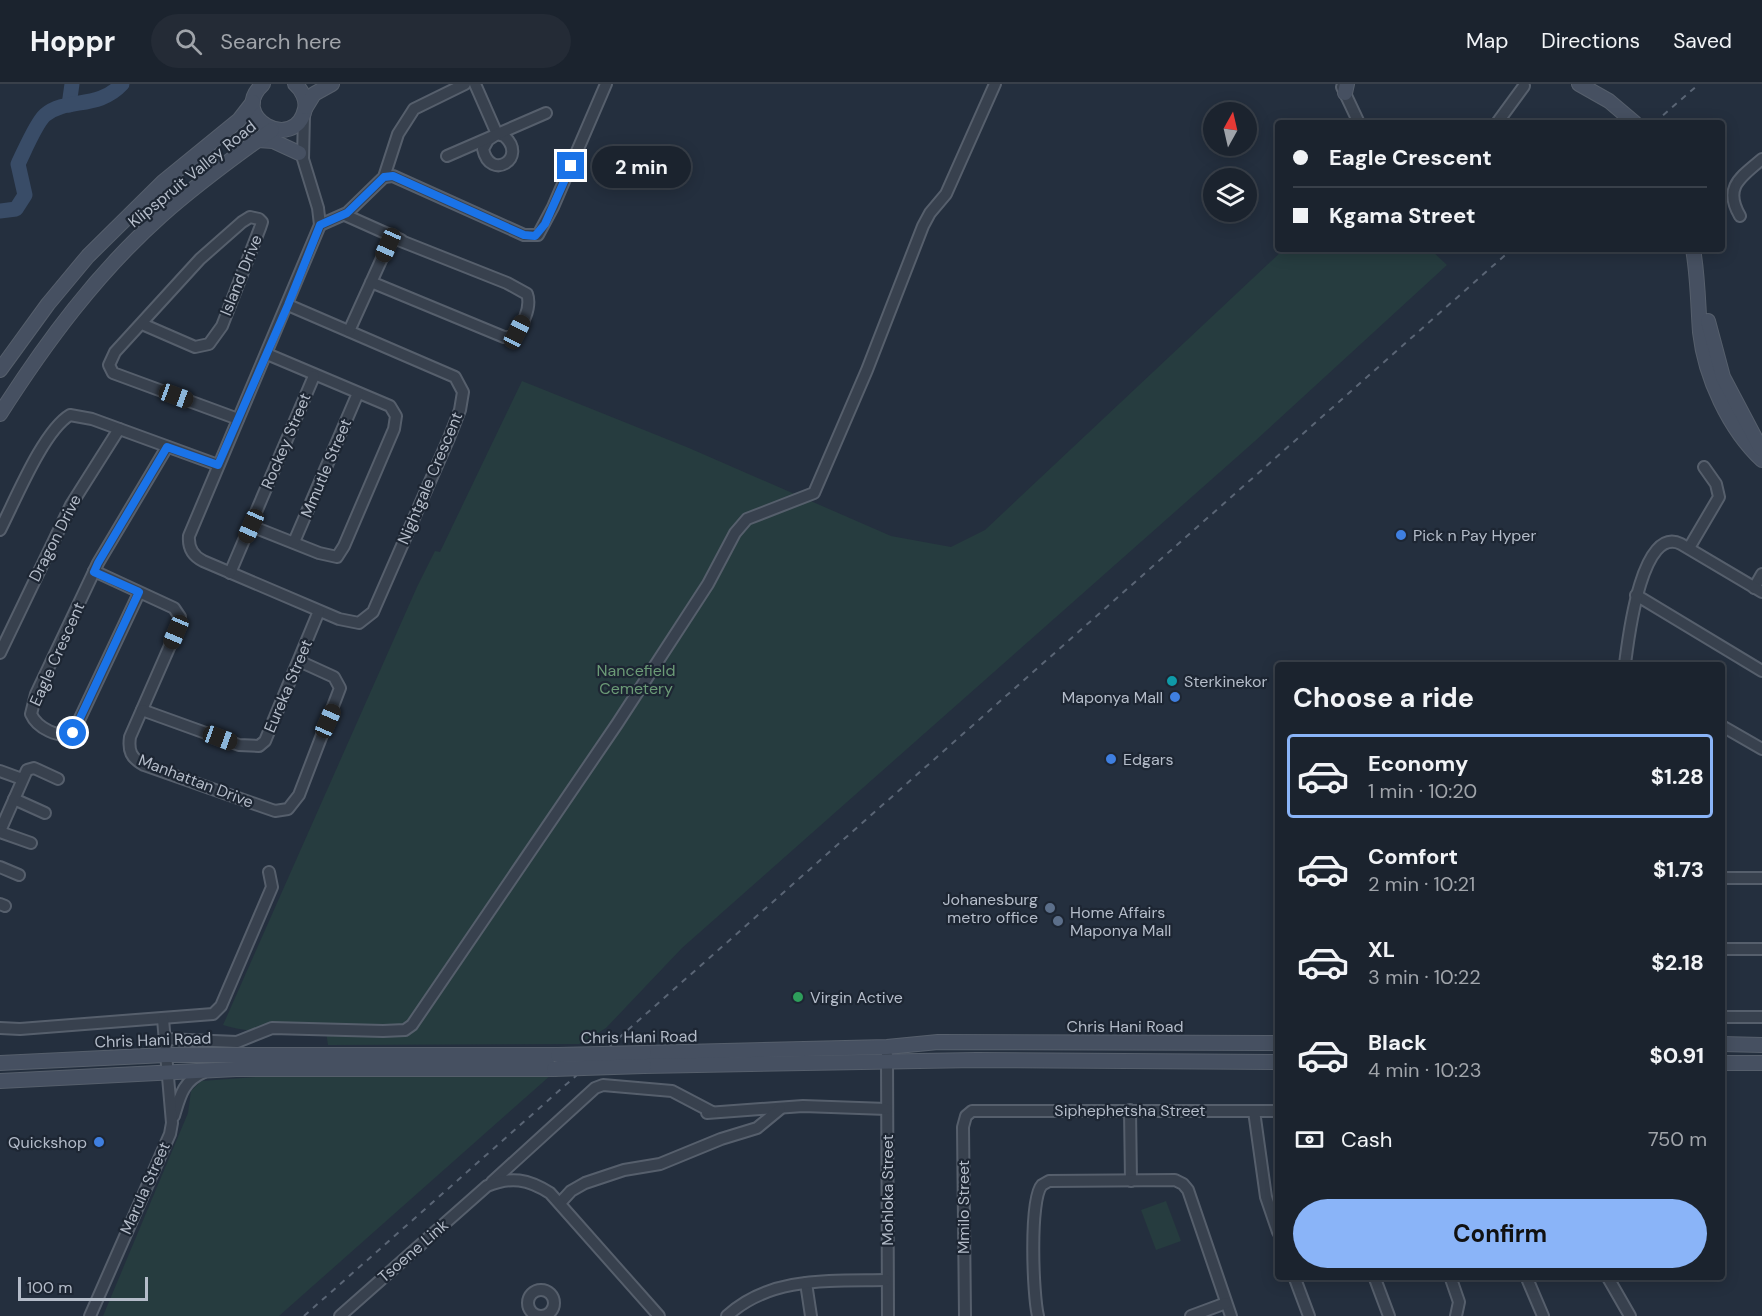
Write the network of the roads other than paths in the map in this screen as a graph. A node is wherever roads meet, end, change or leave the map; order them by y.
1 (263, 84) edge
2 (295, 84) edge
3 (332, 84) edge
4 (465, 84) edge
5 (475, 84) edge
6 (606, 84) edge
7 (995, 84) edge
8 (1524, 86) dead end
9 (1583, 86) edge
10 (1344, 87) edge
11 (253, 102) junction
12 (305, 110) junction
13 (546, 113) dead end
14 (1358, 120) edge
15 (1499, 120) edge
16 (1631, 120) edge
17 (276, 130) junction
18 (497, 134) junction
19 (258, 140) junction
20 (301, 156) junction
21 (447, 156) dead end
22 (1762, 159) edge
23 (384, 177) junction
24 (345, 214) junction
25 (1740, 216) dead end
26 (320, 225) junction
27 (401, 240) junction
28 (1693, 252) edge
29 (1702, 252) edge
30 (371, 282) junction
31 (288, 305) junction
32 (142, 324) junction
33 (349, 330) junction
34 (267, 354) junction
35 (0, 370) edge
36 (314, 375) junction
37 (357, 393) junction
38 (0, 414) edge
39 (238, 419) junction
40 (119, 429) junction
41 (167, 447) junction
42 (1762, 450) edge
43 (1762, 460) edge
44 (218, 465) junction
45 (1704, 467) dead end
46 (251, 526) junction
47 (0, 530) edge
48 (294, 542) junction
49 (1689, 548) junction
50 (94, 572) junction
51 (230, 573) junction
52 (1762, 574) edge
53 (1758, 590) edge
54 (139, 592) junction
55 (1636, 595) junction
56 (319, 611) junction
57 (0, 652) edge
58 (299, 661) junction
59 (1625, 662) edge
60 (1762, 671) edge
61 (142, 710) junction
62 (1725, 728) edge
63 (1762, 749) edge
64 (0, 771) edge
65 (22, 779) junction
66 (58, 779) dead end
67 (14, 799) junction
68 (45, 813) dead end
69 (0, 829) edge
70 (30, 843) dead end
71 (0, 867) edge
72 (269, 873) dead end
73 (19, 875) dead end
74 (1725, 878) edge
75 (1762, 878) edge
76 (1725, 949) edge
77 (1762, 949) edge
78 (1725, 1017) edge
79 (1762, 1017) edge
80 (163, 1019) junction
81 (0, 1028) edge
82 (165, 1039) junction
83 (1275, 1043) edge
84 (1725, 1044) edge
85 (1762, 1045) edge
86 (887, 1047) junction
87 (166, 1055) junction
88 (644, 1060) junction
89 (1275, 1062) edge
90 (887, 1063) junction
91 (1725, 1063) edge
92 (1762, 1063) edge
93 (0, 1064) edge
94 (209, 1070) junction
95 (168, 1071) junction
96 (0, 1081) edge
97 (780, 1109) junction
98 (887, 1109) junction
99 (981, 1110) joint
100 (1130, 1110) junction
101 (1254, 1111) junction
102 (1275, 1111) edge
103 (172, 1123) junction
104 (1131, 1181) junction
105 (487, 1186) junction
106 (560, 1203) junction
107 (1275, 1222) edge
108 (886, 1280) junction
109 (1296, 1280) edge
110 (1376, 1280) edge
111 (1451, 1280) edge
112 (1528, 1280) edge
113 (1609, 1280) edge
114 (806, 1283) junction
115 (1226, 1302) junction
116 (90, 1316) edge
117 (340, 1316) edge
118 (659, 1316) edge
119 (727, 1316) edge
120 (811, 1316) edge
121 (888, 1316) edge
122 (965, 1316) edge
123 (1038, 1316) edge
124 (1191, 1316) edge
125 (1231, 1316) edge
126 (1309, 1316) edge
127 (1389, 1316) edge
128 (1456, 1316) edge
129 (1543, 1316) edge
130 (1630, 1316) edge

1 - 11 main road, Klipspruit Valley Road
2 - 12 main road
3 - 12 main road
4 - 23 street
5 - 18 street
6 - 23 street
7 - 82 street
8 - 15 street
9 - 16 main road
10 - 14 street
11 - 17 main road
11 - 35 main road, Klipspruit Valley Road
12 - 17 main road, Klipspruit Valley Road
12 - 20 street
13 - 18 street
17 - 19 main road, Klipspruit Valley Road
17 - 20 street
18 - 21 street
19 - 20 main road
19 - 38 main road, Klipspruit Valley Road
20 - 26 street
22 - 25 street
23 - 24 street
24 - 26 street
24 - 27 street
26 - 31 street
27 - 30 street
27 - 30 street
28 - 43 main road
29 - 42 main road
30 - 33 street
31 - 33 street, Nightgale Crescent
31 - 34 street, Nightgale Crescent
32 - 32 street, Island Drive
32 - 39 street, Island Drive
33 - 56 street, Nightgale Crescent
34 - 36 street
34 - 39 street, Nightgale Crescent
36 - 37 street
36 - 46 street, Rockey Street
37 - 48 street, Mmutle Street
37 - 48 street
39 - 44 street, Nightgale Crescent
40 - 41 street
40 - 47 street
40 - 57 street, Dragon Drive
41 - 44 street
41 - 50 street, Eagle Crescent
44 - 51 street, Nightgale Crescent
45 - 49 street
46 - 48 street
46 - 51 street, Rockey Street
49 - 53 street
49 - 55 street
50 - 54 street, Manhattan Drive
50 - 54 street, Eagle Crescent
51 - 56 street, Nightgale Crescent
52 - 53 street
54 - 61 street, Manhattan Drive
55 - 59 street
55 - 60 street
56 - 58 street, Eureka Street
58 - 61 street, Eureka Street
58 - 61 street, Manhattan Drive
62 - 63 street
64 - 65 street
65 - 66 street
65 - 67 street
67 - 68 street
67 - 69 street
69 - 70 street
71 - 73 street
72 - 80 street
74 - 75 street
76 - 77 street
78 - 79 street
80 - 81 street
80 - 82 street, Marula Street
82 - 87 street, Marula Street
83 - 86 main road, Chris Hani Road
84 - 85 main road
86 - 88 main road, Chris Hani Road
86 - 90 street, Mohloka Street
87 - 88 main road, Chris Hani Road, bridge
87 - 93 main road, Chris Hani Road
87 - 95 street, Marula Street
88 - 90 main road, Chris Hani Road
88 - 94 main road, Chris Hani Road, bridge
89 - 90 main road, Chris Hani Road
90 - 98 street, Mohloka Street
91 - 92 main road
94 - 95 main road, Chris Hani Road
94 - 103 street
95 - 96 main road, Chris Hani Road
95 - 103 street, Marula Street
97 - 98 street
97 - 105 street, Tsoene Link
97 - 106 street
98 - 108 street, Mohloka Street
99 - 100 street, Siphephetsha Street
99 - 122 street, Mmilo Street
100 - 101 street, Siphephetsha Street
100 - 104 street
101 - 102 street, Siphephetsha Street
101 - 107 street
103 - 116 street, Marula Street
104 - 115 street
104 - 123 street
105 - 106 street, Tsoene Link
105 - 117 street, Tsoene Link
106 - 118 street
108 - 114 street
108 - 121 street, Mohloka Street
109 - 126 street
110 - 127 street
111 - 128 street
112 - 129 street
113 - 130 street
114 - 119 street
114 - 120 street
115 - 124 street
115 - 125 street

